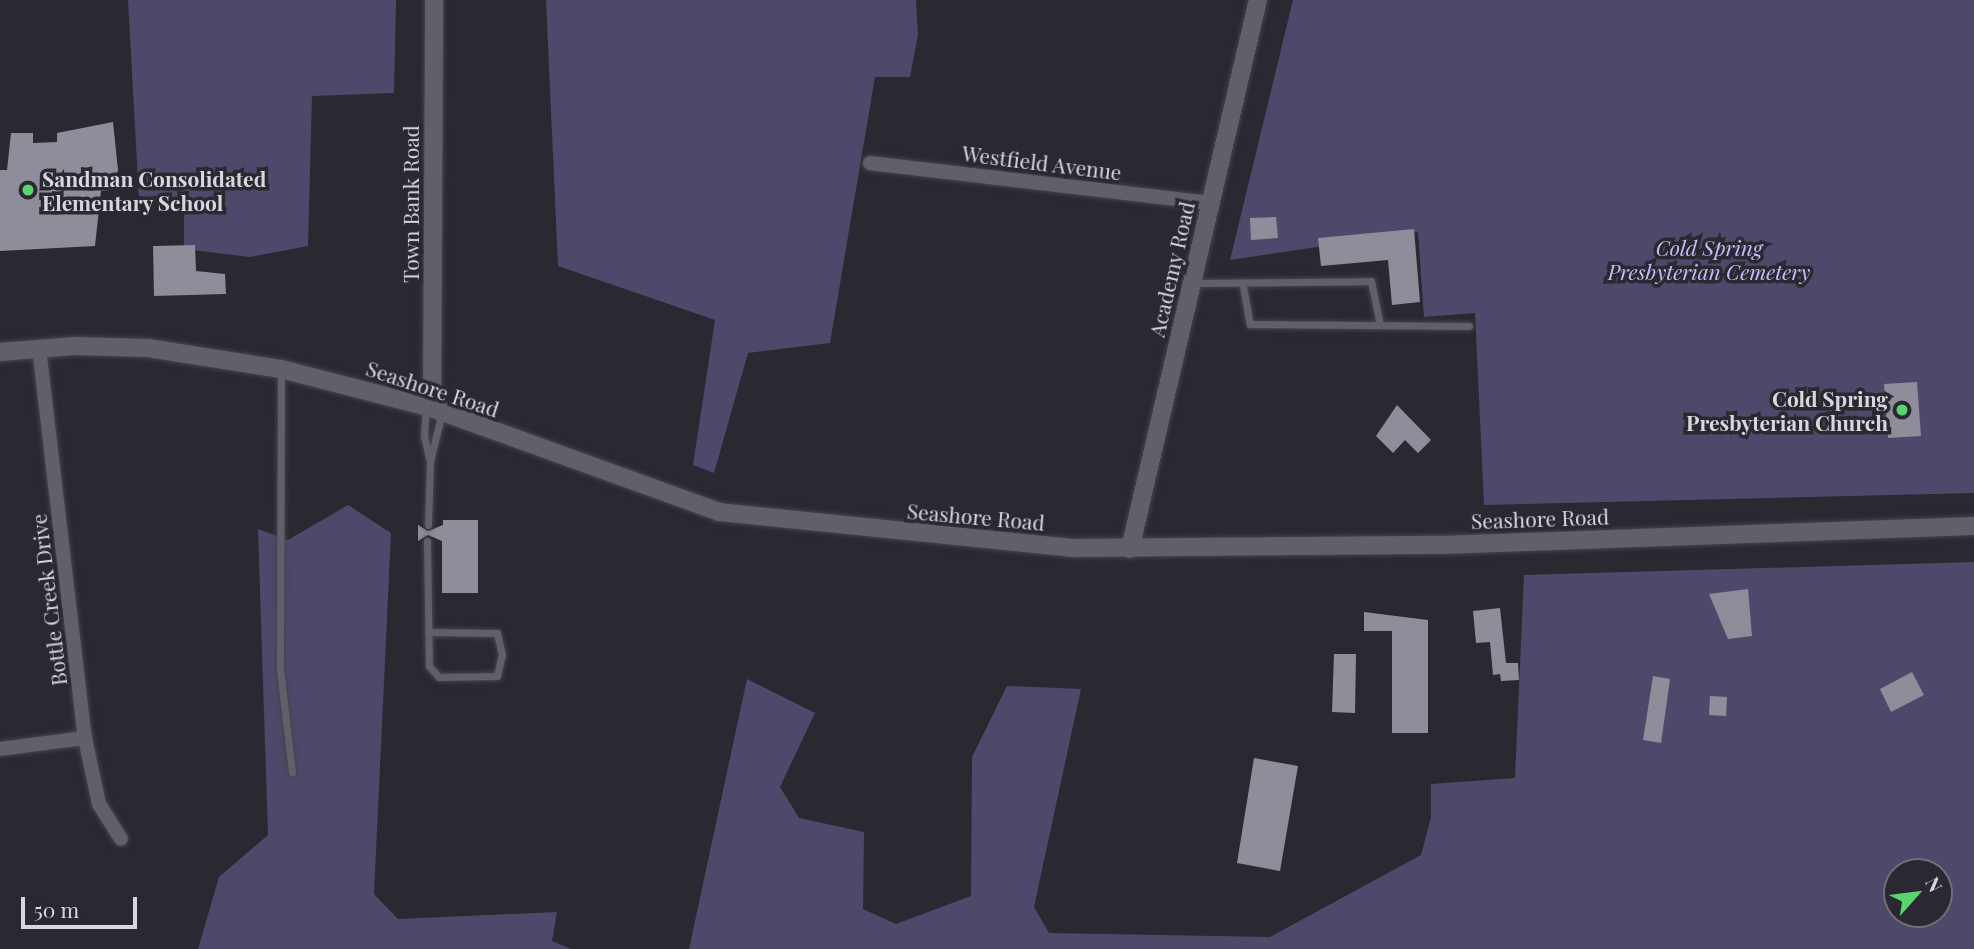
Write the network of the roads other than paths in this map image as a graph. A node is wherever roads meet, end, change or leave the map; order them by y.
1 (434, 0) edge
2 (1258, 0) edge
3 (870, 163) dead end
4 (1210, 203) junction
5 (1190, 283) junction
6 (1243, 286) junction
7 (1380, 325) junction
8 (1469, 326) dead end
9 (39, 348) junction
10 (0, 352) edge
11 (281, 369) junction
12 (433, 409) junction
13 (430, 461) junction
14 (428, 525) dead end
15 (1974, 526) edge
16 (427, 541) dead end
17 (1130, 549) junction
18 (428, 632) junction
19 (85, 738) junction
20 (0, 749) edge
21 (292, 772) dead end
22 (121, 839) dead end

1 - 12 street, Town Bank Road
2 - 4 street, Academy Road
3 - 4 street, Westfield Avenue
4 - 5 street, Academy Road
5 - 6 lane
5 - 17 street, Academy Road
6 - 7 lane
6 - 7 lane
7 - 8 lane
9 - 10 street, Seashore Road
9 - 11 street, Seashore Road
9 - 19 street, Bottle Creek Drive
11 - 12 street, Seashore Road
11 - 21 lane
12 - 13 lane
12 - 13 lane
12 - 17 street, Seashore Road
13 - 14 lane
15 - 17 street, Seashore Road
16 - 18 lane
18 - 18 lane
19 - 20 street
19 - 22 street, Bottle Creek Drive

